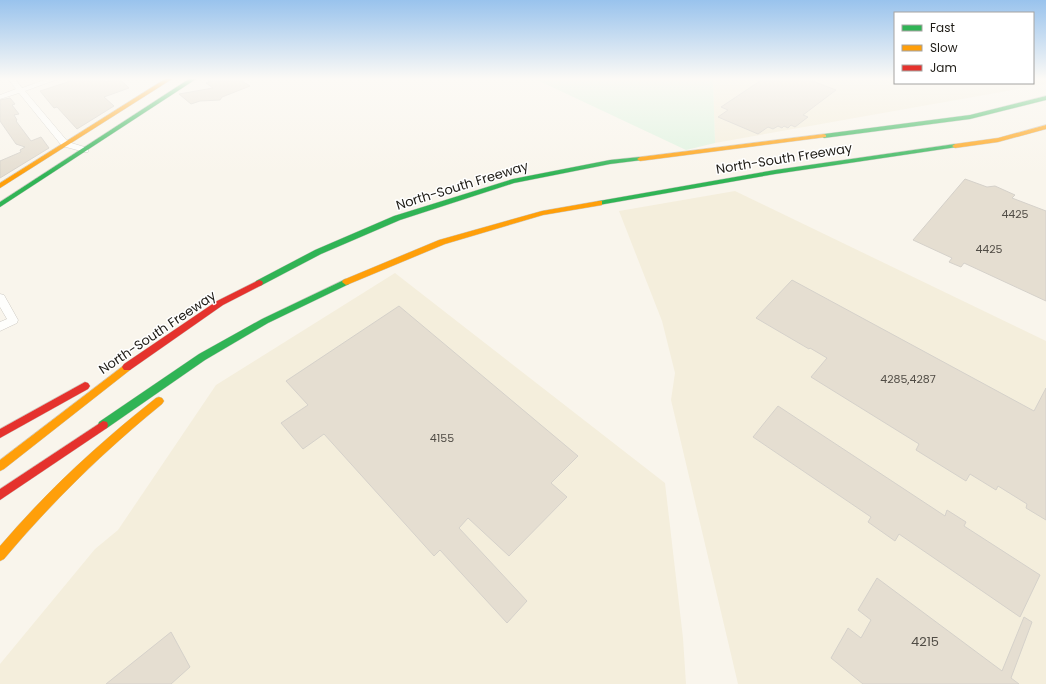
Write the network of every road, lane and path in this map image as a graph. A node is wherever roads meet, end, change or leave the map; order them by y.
1 (37, 111) edge
2 (118, 111) edge
3 (144, 111) edge
4 (994, 111) edge
5 (1046, 127) edge
6 (1046, 134) edge
7 (998, 140) junction
8 (65, 144) junction
9 (85, 150) junction
10 (0, 186) edge
11 (0, 205) edge
12 (386, 264) junction
13 (0, 298) edge
14 (283, 322) dead end
15 (0, 327) edge
16 (172, 334) junction
17 (168, 394) dead end
18 (0, 434) edge
19 (0, 466) edge
20 (0, 495) edge
21 (0, 556) edge

1 - 8 street
2 - 8 main road
3 - 9 main road
4 - 16 main road, North-South Freeway
5 - 7 main road, North-South Freeway
6 - 7 main road
7 - 12 main road, North-South Freeway
8 - 9 street
8 - 10 main road
9 - 11 main road
12 - 14 main road
12 - 20 main road, North-South Freeway
13 - 15 street
16 - 18 main road
16 - 19 main road, North-South Freeway
17 - 21 main road

